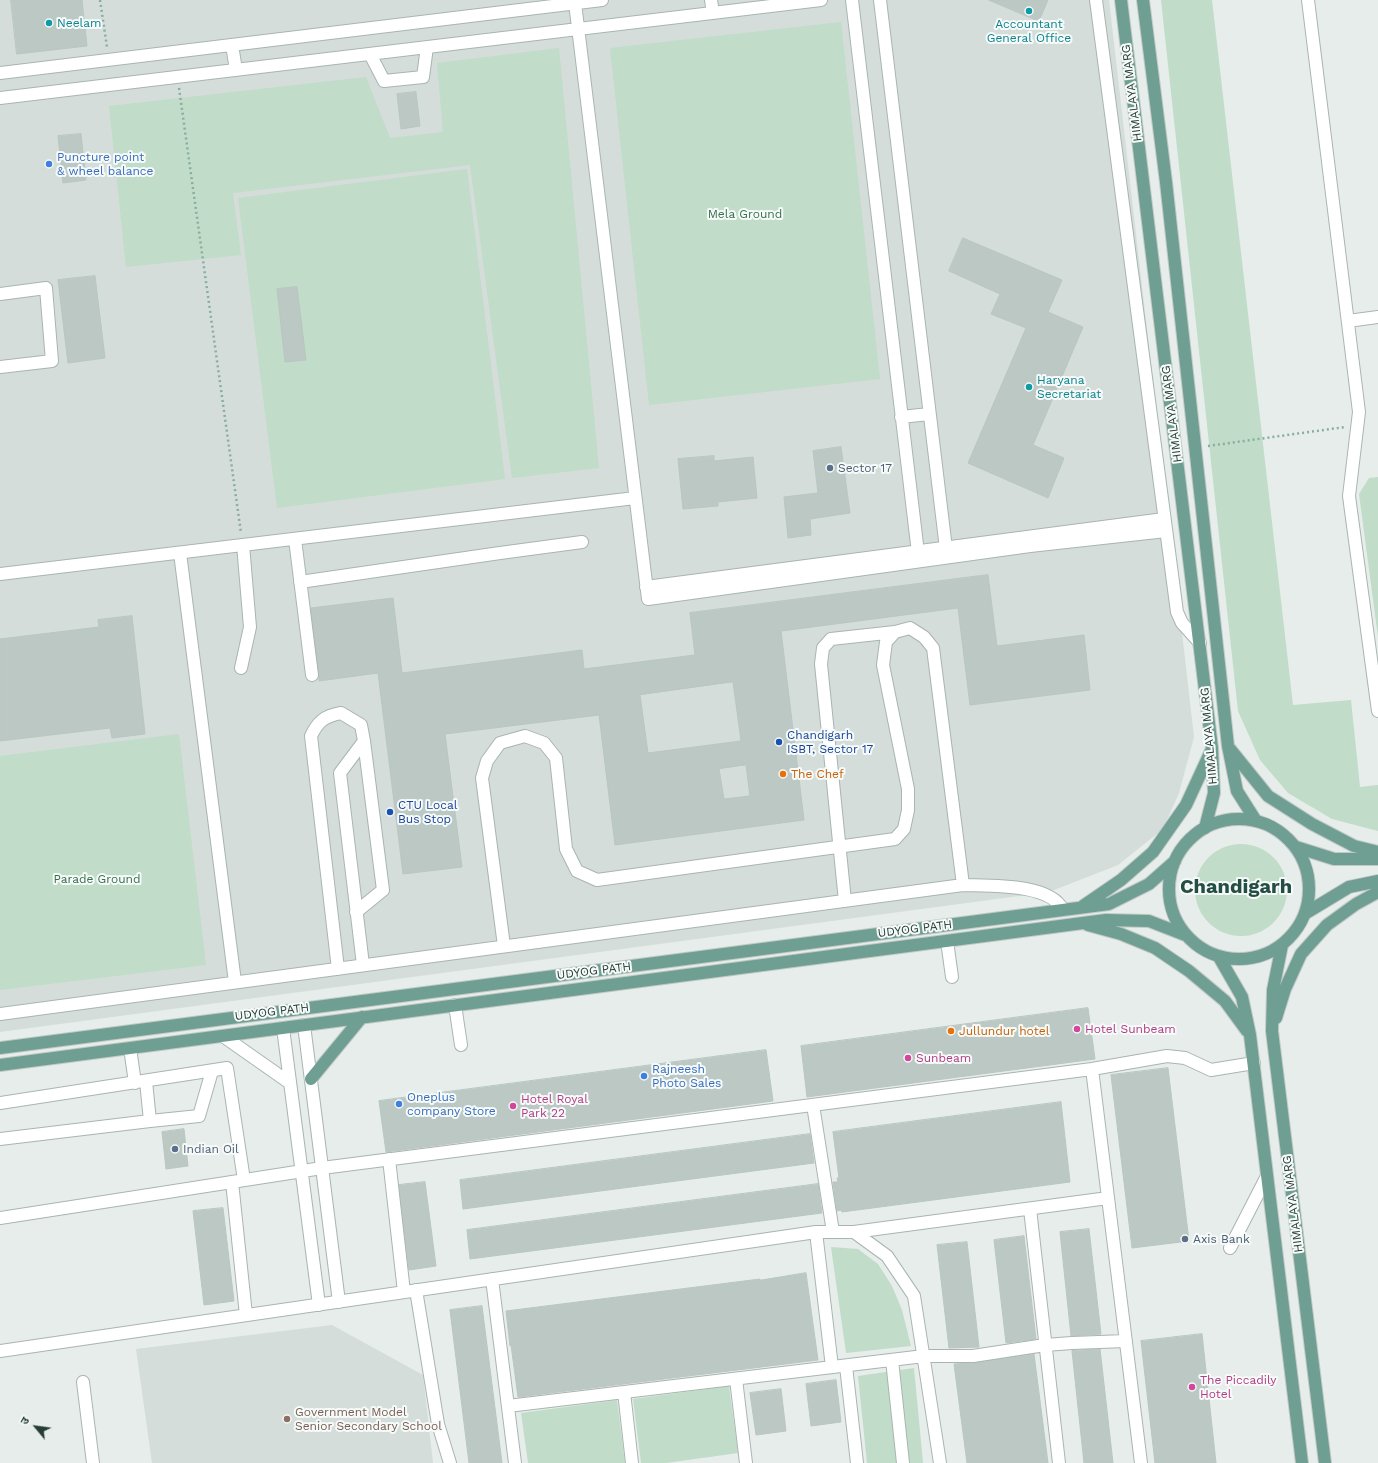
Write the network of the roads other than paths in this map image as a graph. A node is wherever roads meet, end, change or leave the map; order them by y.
1 (602, 0) edge
2 (710, 0) edge
3 (821, 0) edge
4 (852, 0) edge
5 (880, 0) edge
6 (1096, 0) edge
7 (1121, 0) edge
8 (1143, 0) edge
9 (1308, 0) edge
10 (575, 3) junction
11 (713, 13) junction
12 (578, 29) junction
13 (232, 45) junction
14 (428, 47) junction
15 (370, 54) junction
16 (236, 70) junction
17 (0, 73) edge
18 (0, 98) edge
19 (0, 294) edge
20 (1378, 317) edge
21 (1348, 321) junction
22 (0, 367) edge
23 (929, 414) junction
24 (902, 417) junction
25 (635, 498) junction
26 (1165, 525) junction
27 (295, 539) junction
28 (582, 542) dead end
29 (243, 545) junction
30 (946, 552) junction
31 (180, 553) junction
32 (918, 556) junction
33 (0, 574) edge
34 (300, 582) junction
35 (895, 632) junction
36 (1200, 643) junction
37 (1374, 655) edge
38 (241, 668) dead end
39 (312, 675) dead end
40 (1378, 711) edge
41 (364, 741) junction
42 (1228, 746) junction
43 (1212, 748) junction
44 (1256, 821) junction
45 (1205, 828) junction
46 (840, 847) junction
47 (1296, 847) junction
48 (1378, 852) edge
49 (1378, 860) edge
50 (1175, 861) junction
51 (1378, 881) edge
52 (963, 885) junction
53 (1378, 892) edge
54 (845, 901) junction
55 (1081, 908) junction
56 (1063, 910) junction
57 (356, 912) junction
58 (1306, 913) junction
59 (1081, 924) junction
60 (1185, 935) junction
61 (948, 941) junction
62 (1282, 945) junction
63 (504, 946) junction
64 (1219, 957) junction
65 (363, 965) junction
66 (338, 969) junction
67 (952, 977) dead end
68 (235, 982) junction
69 (455, 1006) junction
70 (0, 1014) edge
71 (362, 1018) junction
72 (304, 1025) junction
73 (283, 1028) junction
74 (1272, 1031) junction
75 (1250, 1035) junction
76 (223, 1036) junction
77 (461, 1045) dead end
78 (0, 1048) edge
79 (130, 1048) junction
80 (1254, 1063) junction
81 (0, 1065) edge
82 (1092, 1069) junction
83 (212, 1071) junction
84 (311, 1079) junction
85 (140, 1082) junction
86 (290, 1083) junction
87 (0, 1103) edge
88 (813, 1105) junction
89 (150, 1121) junction
90 (0, 1139) edge
91 (389, 1160) junction
92 (322, 1168) junction
93 (301, 1171) junction
94 (1267, 1176) junction
95 (238, 1181) junction
96 (1108, 1198) junction
97 (1030, 1209) junction
98 (0, 1218) edge
99 (816, 1232) junction
100 (834, 1232) junction
101 (854, 1232) junction
102 (1230, 1248) dead end
103 (492, 1279) junction
104 (416, 1290) junction
105 (404, 1292) junction
106 (339, 1302) junction
107 (319, 1305) junction
108 (246, 1315) junction
109 (1126, 1341) junction
110 (1045, 1345) junction
111 (0, 1351) edge
112 (924, 1356) junction
113 (892, 1360) junction
114 (846, 1366) junction
115 (832, 1367) junction
116 (736, 1379) junction
117 (83, 1382) dead end
118 (624, 1392) junction
119 (508, 1406) junction
120 (92, 1463) edge
121 (450, 1463) edge
122 (515, 1463) edge
123 (632, 1463) edge
124 (745, 1463) edge
125 (857, 1463) edge
126 (903, 1463) edge
127 (940, 1463) edge
128 (1059, 1463) edge
129 (1141, 1463) edge
130 (1302, 1463) edge
131 (1324, 1463) edge

1 - 10 street
2 - 11 street
3 - 11 street
4 - 24 street
5 - 23 street
6 - 26 street
7 - 36 main road, HIMALAYA MARG
8 - 42 main road, HIMALAYA MARG
9 - 21 street
10 - 12 street
10 - 13 street
11 - 12 street
12 - 14 street
12 - 25 street
13 - 16 street
13 - 17 street
14 - 15 street
14 - 15 street
15 - 16 street
16 - 18 street
19 - 22 street
20 - 21 street
21 - 37 street
23 - 24 street
23 - 30 street
24 - 32 street
25 - 27 street
25 - 32 street
26 - 30 street
26 - 36 street
27 - 29 street
27 - 34 street
28 - 34 street
29 - 31 street
29 - 38 street
30 - 32 street
31 - 33 street
31 - 68 street
34 - 39 street
35 - 46 street
35 - 46 street
35 - 52 street
36 - 43 main road, HIMALAYA MARG
37 - 40 street
41 - 57 street
41 - 57 street
41 - 66 street
42 - 44 main road, HIMALAYA MARG
42 - 48 main road
43 - 45 main road, HIMALAYA MARG
43 - 55 main road
44 - 45 main road
44 - 47 main road
45 - 50 main road
46 - 54 street
46 - 63 street
47 - 49 main road
47 - 58 main road
50 - 55 main road, UDYOG PATH
50 - 60 main road
51 - 58 main road
52 - 54 street
52 - 56 street
53 - 74 main road
54 - 63 street
55 - 56 main road, UDYOG PATH
56 - 78 main road, UDYOG PATH
57 - 65 street
58 - 62 main road
59 - 60 main road, UDYOG PATH
59 - 61 main road, UDYOG PATH
59 - 75 main road
60 - 64 main road
61 - 67 street
61 - 69 main road, UDYOG PATH
62 - 64 main road
62 - 74 main road, HIMALAYA MARG
63 - 65 street
64 - 75 main road, HIMALAYA MARG
65 - 66 street
66 - 68 street
68 - 70 street
69 - 71 main road, UDYOG PATH
69 - 77 street
71 - 72 main road, UDYOG PATH
71 - 84 main road
72 - 73 main road, UDYOG PATH
72 - 84 street
73 - 76 main road, UDYOG PATH
73 - 86 street
74 - 131 main road, HIMALAYA MARG
75 - 80 main road, HIMALAYA MARG
76 - 79 main road, UDYOG PATH
76 - 86 street
79 - 81 main road, UDYOG PATH
79 - 85 street
80 - 82 street
80 - 94 main road, HIMALAYA MARG
82 - 88 street
82 - 96 street
83 - 85 street
83 - 89 street
83 - 95 street
84 - 92 street
85 - 87 street
85 - 89 street
86 - 93 street
88 - 91 street
88 - 100 street
89 - 90 street
91 - 92 street
91 - 105 street
92 - 93 street
92 - 106 street
93 - 95 street
93 - 107 street
94 - 102 street
94 - 130 main road, HIMALAYA MARG
95 - 98 street
95 - 108 street
96 - 97 street
96 - 109 street
97 - 101 street
97 - 110 street
99 - 100 street
99 - 103 street
99 - 115 street
100 - 101 street
101 - 112 street
103 - 104 street
103 - 119 street
104 - 105 street
104 - 121 street
105 - 106 street
106 - 107 street
107 - 108 street
108 - 111 street
109 - 110 street
109 - 129 street
110 - 112 street
110 - 128 street
112 - 113 street
112 - 127 street
113 - 114 street
113 - 126 street
114 - 115 street
114 - 125 street
115 - 116 street
116 - 118 street
116 - 124 street
117 - 120 street
118 - 119 street
118 - 123 street
119 - 122 street

